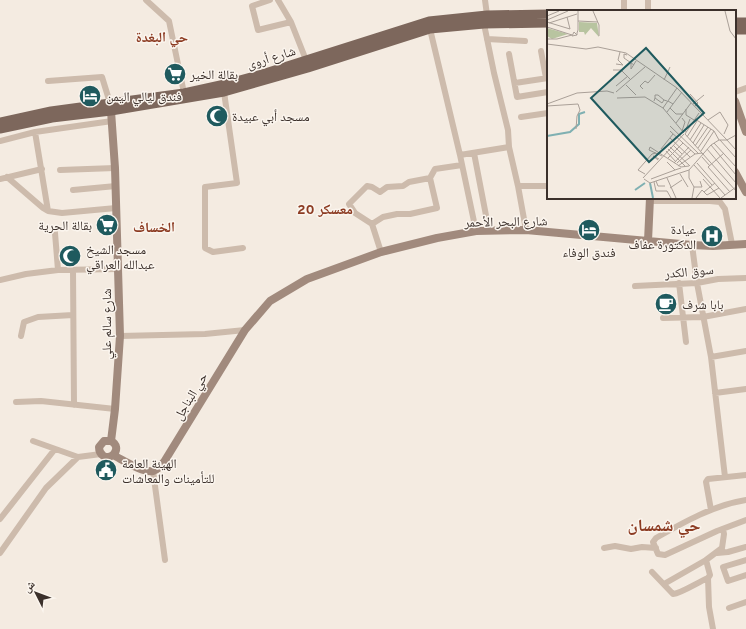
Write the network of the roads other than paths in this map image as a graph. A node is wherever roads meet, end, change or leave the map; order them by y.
1 (146, 0) edge
2 (270, 0) edge
3 (278, 0) edge
4 (485, 0) edge
5 (547, 14) edge
6 (486, 20) junction
7 (291, 22) junction
8 (547, 23) edge
9 (429, 25) junction
10 (487, 39) junction
11 (525, 41) dead end
12 (541, 51) dead end
13 (509, 54) dead end
14 (307, 64) junction
15 (547, 78) edge
16 (48, 81) dead end
17 (515, 83) junction
18 (746, 88) edge
19 (224, 92) junction
20 (547, 92) edge
21 (736, 92) edge
22 (184, 93) junction
23 (736, 107) edge
24 (111, 112) junction
25 (547, 113) edge
26 (521, 118) dead end
27 (0, 122) edge
28 (0, 129) edge
29 (35, 132) junction
30 (746, 132) edge
31 (0, 141) edge
32 (509, 147) junction
33 (474, 153) junction
34 (460, 155) junction
35 (462, 165) junction
36 (115, 168) junction
37 (42, 169) junction
38 (60, 170) dead end
39 (736, 174) edge
40 (7, 177) junction
41 (430, 178) junction
42 (0, 179) edge
43 (116, 186) junction
44 (518, 186) junction
45 (547, 186) edge
46 (73, 190) dead end
47 (746, 192) edge
48 (651, 199) edge
49 (709, 200) edge
50 (116, 208) junction
51 (48, 211) junction
52 (372, 224) junction
53 (526, 230) junction
54 (476, 231) junction
55 (489, 231) junction
56 (54, 233) dead end
57 (648, 240) junction
58 (732, 244) junction
59 (746, 244) edge
60 (692, 245) junction
61 (243, 248) dead end
62 (381, 252) junction
63 (118, 269) junction
64 (58, 270) junction
65 (73, 270) junction
66 (746, 278) edge
67 (0, 280) edge
68 (679, 283) junction
69 (697, 283) junction
70 (635, 286) dead end
71 (746, 309) edge
72 (73, 315) junction
73 (703, 317) junction
74 (663, 318) dead end
75 (683, 318) junction
76 (245, 330) junction
77 (21, 336) dead end
78 (120, 336) junction
79 (686, 342) dead end
80 (746, 351) edge
81 (711, 357) junction
82 (746, 389) edge
83 (715, 393) junction
84 (16, 402) dead end
85 (74, 404) junction
86 (115, 409) junction
87 (111, 440) junction
88 (33, 441) dead end
89 (55, 449) junction
90 (100, 454) junction
91 (113, 456) junction
92 (78, 457) junction
93 (153, 471) junction
94 (746, 475) edge
95 (725, 477) junction
96 (746, 500) edge
97 (711, 510) junction
98 (0, 519) edge
99 (746, 520) edge
100 (723, 530) junction
101 (746, 547) edge
102 (604, 548) dead end
103 (656, 548) junction
104 (0, 553) edge
105 (717, 553) junction
106 (165, 560) dead end
107 (706, 560) junction
108 (746, 560) edge
109 (652, 572) dead end
110 (746, 575) edge
111 (708, 578) junction
112 (664, 584) junction
113 (746, 602) edge
114 (729, 608) dead end
115 (713, 629) edge

1 - 22 street
2 - 7 street
3 - 7 street
4 - 6 street
5 - 6 main road, شارع أروى
6 - 8 main road, شارع أروى
6 - 9 main road, شارع أروى
6 - 10 street
7 - 14 street
9 - 14 main road, شارع أروى
9 - 34 street
10 - 11 street
10 - 32 street
12 - 15 street
13 - 17 street
14 - 19 main road, شارع أروى
14 - 22 main road, شارع أروى
15 - 17 street
16 - 24 street
17 - 20 street
18 - 21 street
19 - 24 main road, شارع أروى
19 - 61 street
22 - 24 main road, شارع أروى
23 - 30 street
24 - 27 main road, شارع أروى
24 - 28 main road, شارع أروى
24 - 29 street
24 - 36 street, شارع سالم علي
25 - 26 street
29 - 31 street
29 - 37 street
32 - 33 street
32 - 44 street
33 - 34 street
33 - 55 street
34 - 35 street
35 - 41 street
35 - 54 street
36 - 38 street
36 - 43 street, شارع سالم علي
37 - 40 street
37 - 51 street
39 - 47 street
40 - 42 street
40 - 51 street
41 - 52 street
41 - 52 street
43 - 46 street
43 - 50 street, شارع سالم علي
44 - 45 street
44 - 53 street
48 - 49 street
48 - 57 street
49 - 58 street
50 - 51 street
50 - 63 street, شارع سالم علي
52 - 62 street
53 - 55 street, شارع البحر الأحمر
53 - 57 street, شارع البحر الأحمر
54 - 55 street, شارع البحر الأحمر
54 - 62 street, شارع البحر الأحمر
56 - 64 street
57 - 60 street, شارع البحر الأحمر
58 - 59 street, شارع البحر الأحمر
58 - 60 street, شارع البحر الأحمر
60 - 69 street
62 - 76 street, شارع البحر الأحمر
63 - 65 street
63 - 78 street, شارع سالم علي
64 - 65 street
64 - 67 street
65 - 72 street
66 - 69 street, سوق الكدر
68 - 69 street, سوق الكدر
68 - 70 street, سوق الكدر
68 - 75 street
69 - 73 street
71 - 73 street
72 - 77 street
72 - 85 street
73 - 75 street
73 - 81 street
74 - 75 street
75 - 79 street
76 - 78 street
76 - 93 street, حي البناجل
78 - 86 street, شارع سالم علي
80 - 81 street
81 - 83 street
82 - 83 street
83 - 95 street
84 - 85 street
85 - 86 street
86 - 87 street, شارع سالم علي
87 - 90 street
87 - 91 street
88 - 89 street
89 - 92 street
89 - 98 street
90 - 91 street
90 - 92 street
91 - 93 street
92 - 104 street
93 - 106 street
94 - 95 street
95 - 97 street
96 - 97 street
97 - 103 street
99 - 100 street
100 - 103 street
100 - 105 street
101 - 105 street
102 - 103 street
105 - 107 street
107 - 111 street
107 - 112 street
108 - 110 street
109 - 112 street
111 - 112 street
111 - 115 street
113 - 114 street

